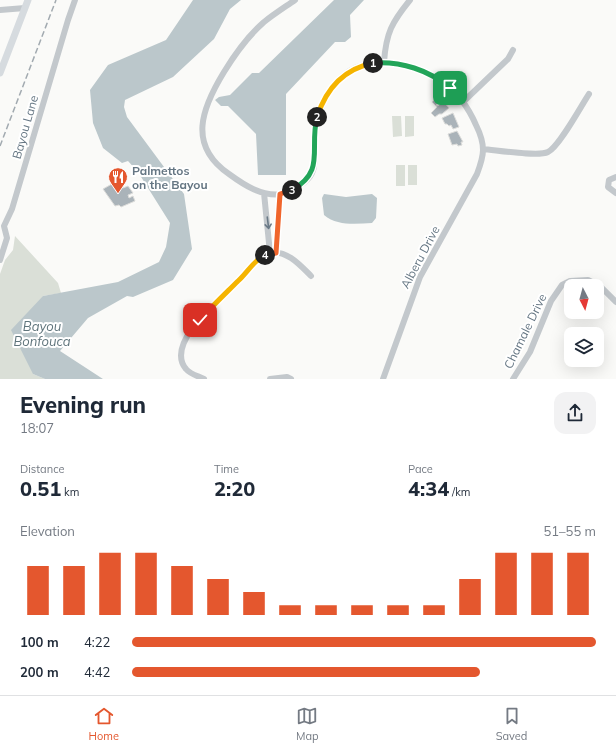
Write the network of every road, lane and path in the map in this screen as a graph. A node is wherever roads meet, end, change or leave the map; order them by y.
1 (28, 0) edge
2 (75, 0) edge
3 (295, 0) edge
4 (410, 0) edge
5 (25, 8) junction
6 (0, 10) edge
7 (513, 50) dead end
8 (384, 62) junction
9 (0, 73) edge
10 (589, 94) dead end
11 (463, 102) junction
12 (483, 149) junction
13 (616, 177) edge
14 (264, 193) junction
15 (616, 193) edge
16 (280, 194) junction
17 (2, 227) edge
18 (273, 253) junction
19 (0, 260) edge
20 (311, 276) dead end
21 (616, 302) edge
22 (204, 379) edge
23 (270, 379) edge
24 (291, 379) edge
25 (383, 379) edge
26 (513, 379) edge

1 - 5 main road
2 - 17 street, Bayou Lane
3 - 14 street
4 - 8 street
5 - 6 street
5 - 9 main road
7 - 11 street
8 - 11 street
8 - 16 street
10 - 12 street
11 - 12 street
12 - 25 street, Alberu Drive
13 - 15 street
14 - 16 street
14 -> 18 street
16 - 18 street
17 - 19 street, Bayou Lane
18 - 20 street
18 - 22 street
21 - 26 street, Chamale Drive
23 - 24 street

